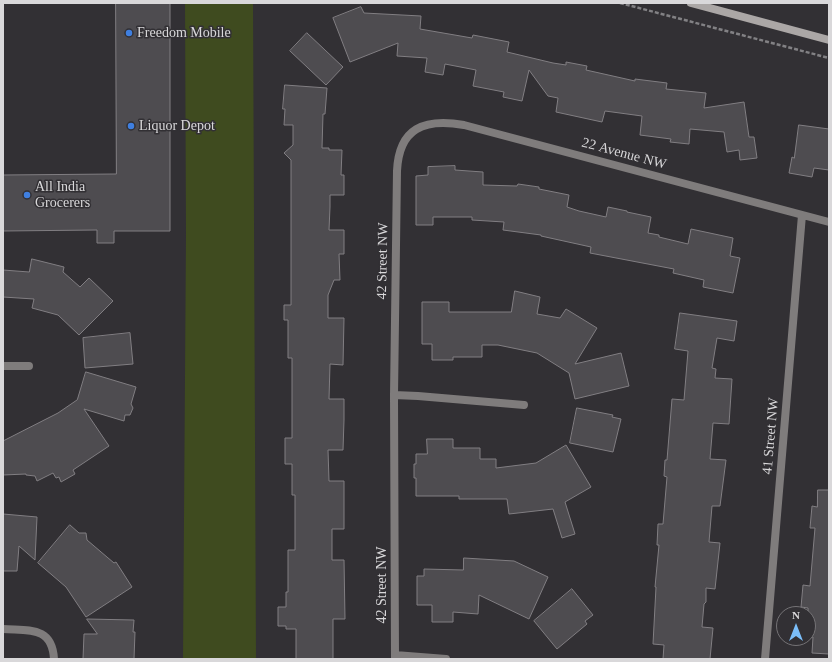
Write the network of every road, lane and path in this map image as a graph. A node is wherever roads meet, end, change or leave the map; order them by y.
1 (620, 3) edge
2 (691, 3) edge
3 (829, 40) edge
4 (829, 58) edge
5 (412, 131) joint
6 (802, 215) junction
7 (829, 222) edge
8 (3, 366) edge
9 (29, 366) dead end
10 (394, 396) junction
11 (524, 405) dead end
12 (3, 629) edge
13 (395, 657) edge
14 (54, 659) edge
15 (446, 659) edge
16 (765, 659) edge

1 - 4 path
2 - 3 main road
5 - 6 street, 22 Avenue NW
5 - 10 street, 42 Street NW
6 - 7 street, 22 Avenue NW
6 - 16 street, 41 Street NW
8 - 9 street
10 - 11 street
10 - 13 street, 42 Street NW
12 - 14 street
13 - 15 street, 42 Street NW

